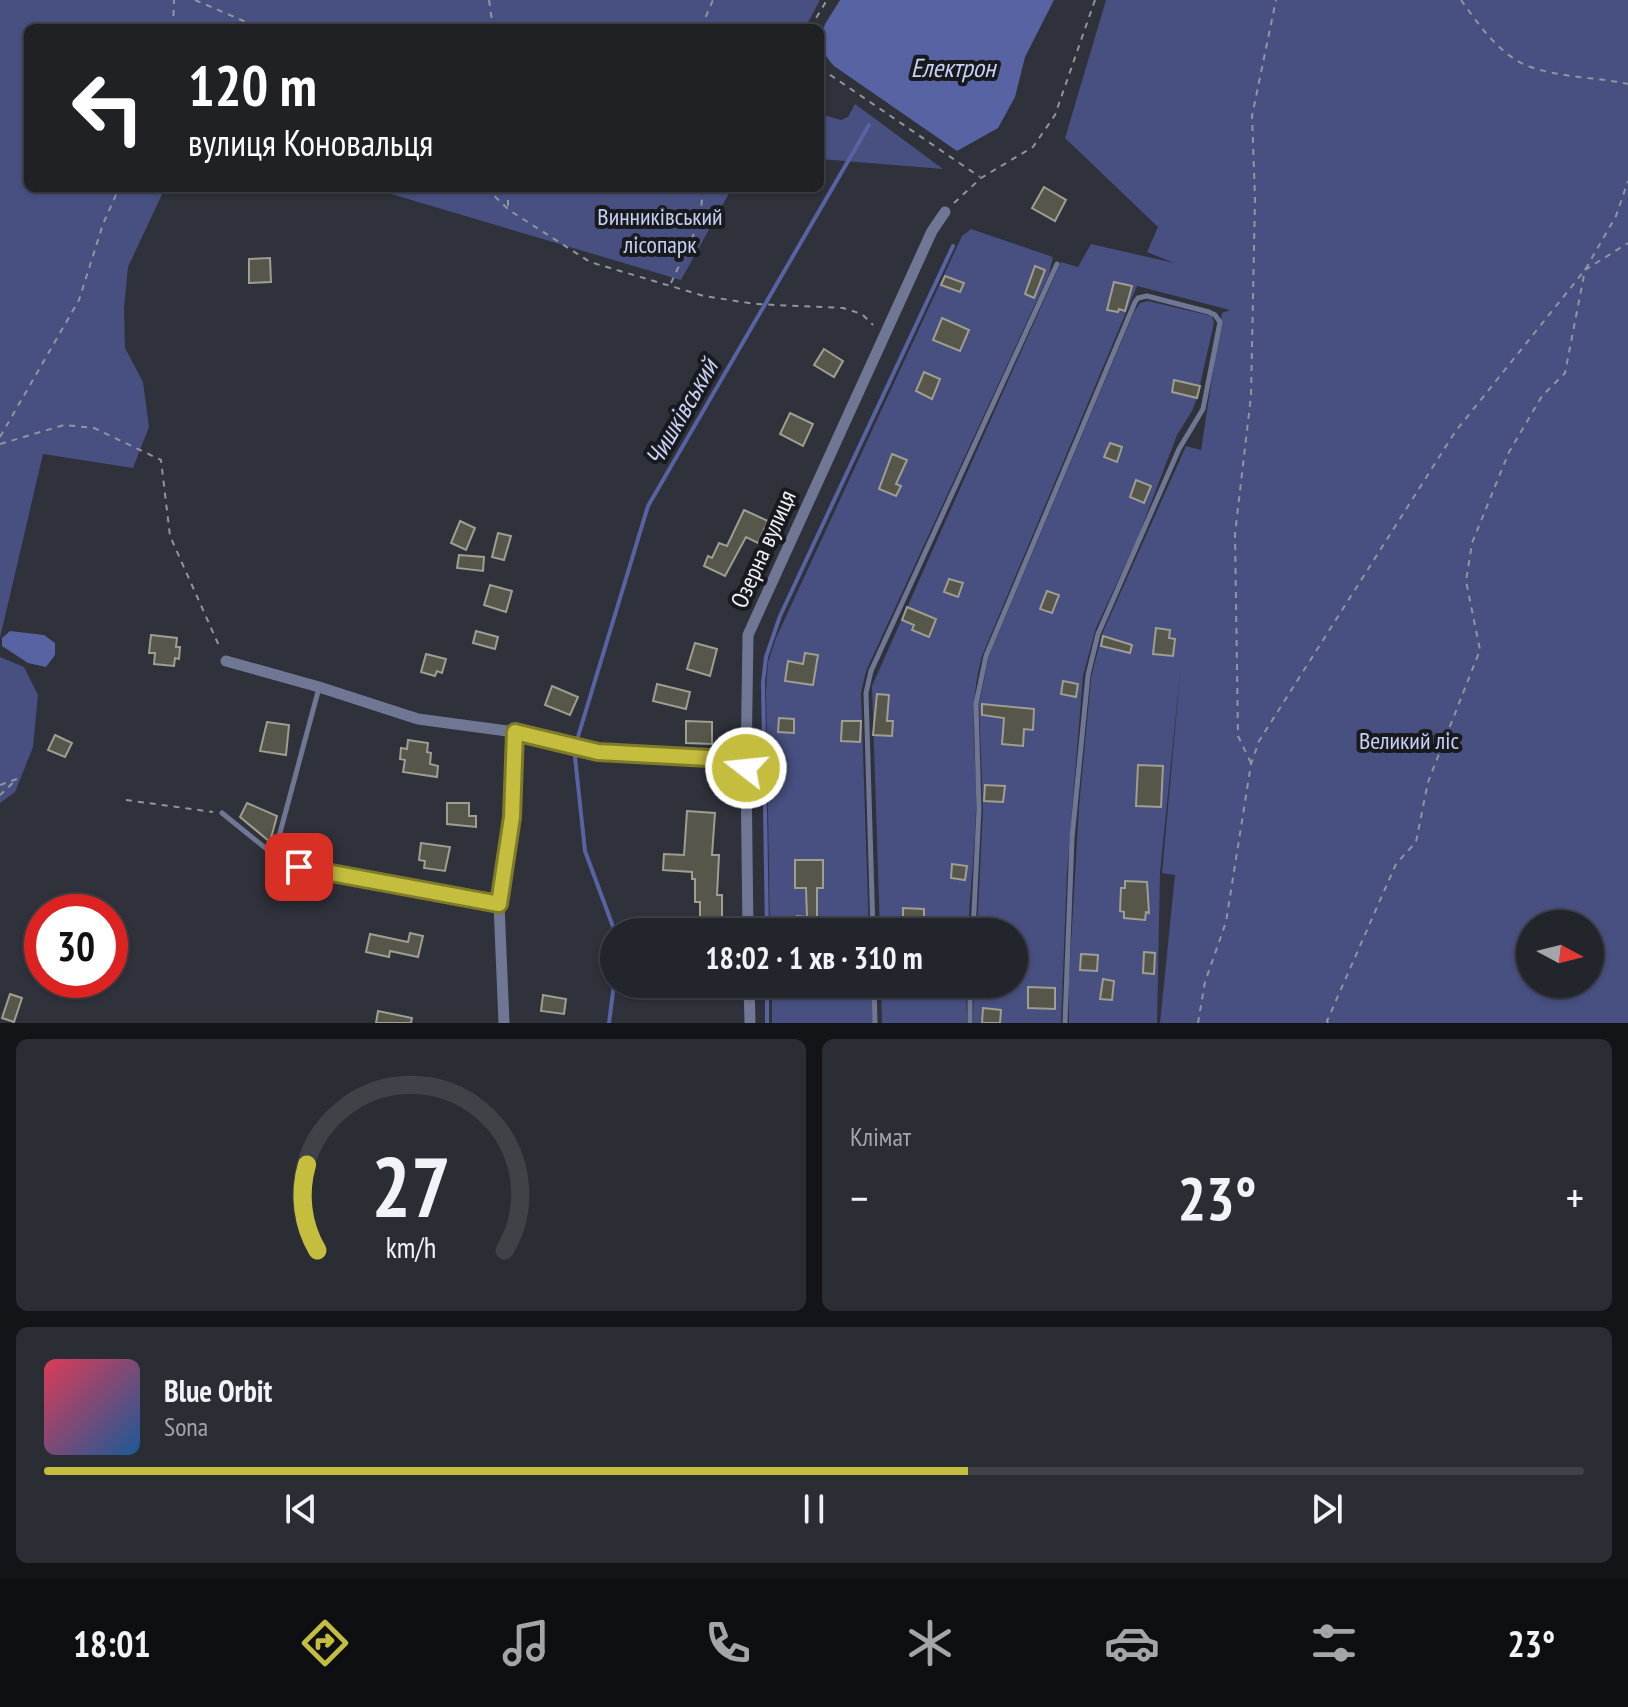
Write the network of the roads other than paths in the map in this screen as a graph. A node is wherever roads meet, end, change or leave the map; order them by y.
1 (945, 212) road end
2 (1057, 264) dead end
3 (226, 661) road end
4 (319, 687) junction
5 (515, 732) junction
6 (746, 768) junction
7 (222, 813) road end
8 (274, 855) junction
9 (499, 904) junction
10 (748, 918) edge
11 (873, 918) edge
12 (974, 918) edge
13 (749, 998) edge
14 (874, 998) edge
15 (970, 998) edge
16 (504, 1023) edge
17 (750, 1023) edge
18 (875, 1023) edge
19 (970, 1023) edge
20 (1065, 1023) edge

1 - 6 street, Озерна вулиця
2 - 11 lane
3 - 4 street
4 - 5 street
4 - 8 lane
5 - 6 street
5 - 9 lane
6 - 10 street, Озерна вулиця
7 - 8 lane
8 - 9 lane
9 - 16 street
12 - 20 lane
13 - 17 street
14 - 18 lane
15 - 19 lane

